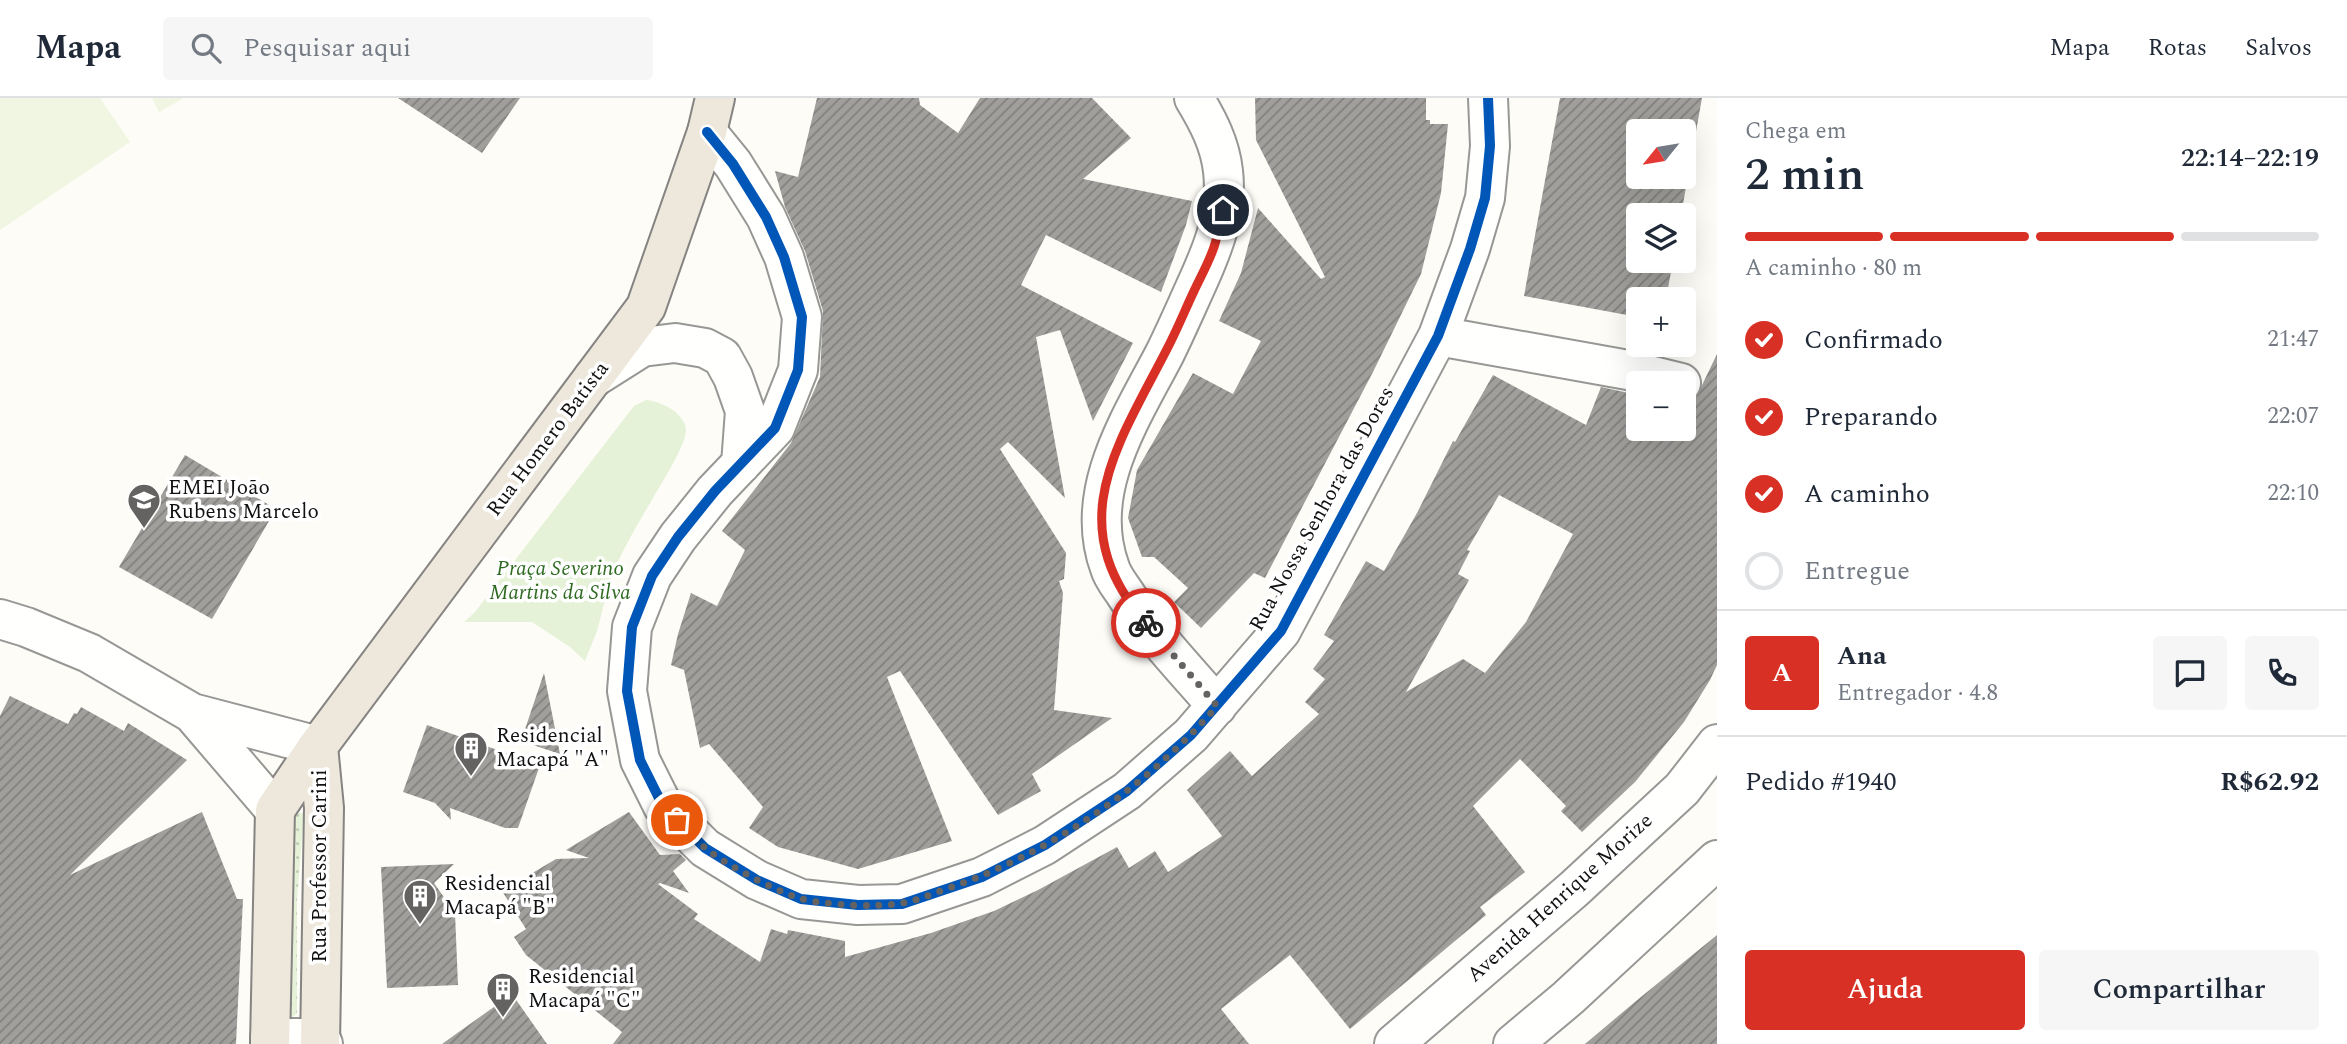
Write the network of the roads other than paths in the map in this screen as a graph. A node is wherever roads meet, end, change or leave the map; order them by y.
1 (1194, 98) edge
2 (1488, 98) edge
3 (711, 115) edge
4 (1438, 336) junction
5 (1632, 371) edge
6 (593, 379) junction
7 (741, 464) junction
8 (0, 619) edge
9 (1217, 706) junction
10 (192, 713) junction
11 (1717, 744) edge
12 (318, 747) junction
13 (275, 810) junction
14 (1717, 860) edge
15 (270, 1041) edge
16 (321, 1042) edge
17 (1394, 1044) edge
18 (1513, 1044) edge

1 - 9 street
2 - 4 street, Rua Nossa Senhora das Dores
3 - 6 main road, Rua Homero Batista
3 - 7 street, Rua Nossa Senhora das Dores
4 - 5 street
4 - 9 street, Rua Nossa Senhora das Dores
6 - 7 street
6 - 12 main road, Rua Homero Batista
7 - 9 street, Rua Nossa Senhora das Dores
8 - 10 street
10 - 12 street
10 - 13 street
11 - 17 street, Avenida Henrique Morize
12 - 13 main road, Rua Professor Carini
12 - 16 main road, Rua Professor Carini
13 - 15 main road
14 - 18 street
15 - 16 street

